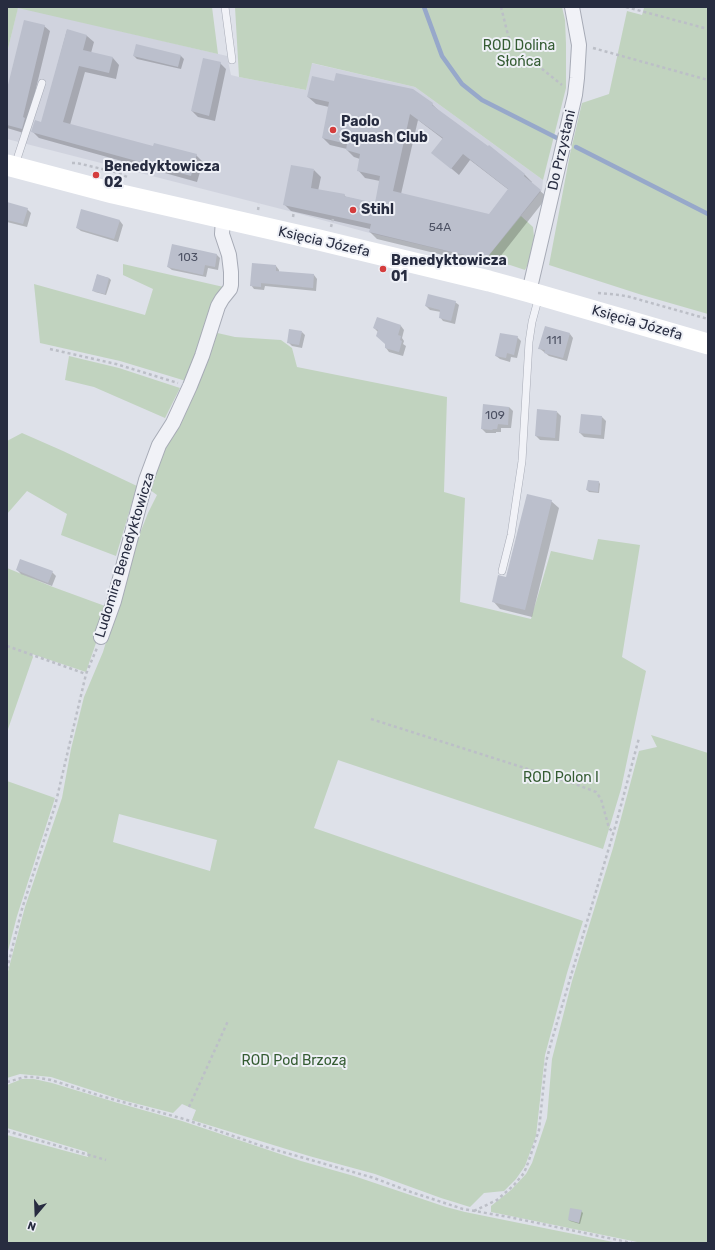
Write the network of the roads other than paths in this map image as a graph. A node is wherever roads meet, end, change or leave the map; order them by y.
1 (225, 7) edge
2 (572, 7) edge
3 (232, 60) dead end
4 (42, 83) dead end
5 (11, 166) edge
6 (223, 219) junction
7 (534, 293) junction
8 (708, 344) edge
9 (502, 571) dead end
10 (101, 637) road end

1 - 3 lane
2 - 7 street, Do Przystani
4 - 5 lane
5 - 6 main road, Księcia Józefa
6 - 7 main road, Księcia Józefa
6 - 10 street, Ludomira Benedyktowicza
7 - 8 main road, Księcia Józefa
7 - 9 lane

